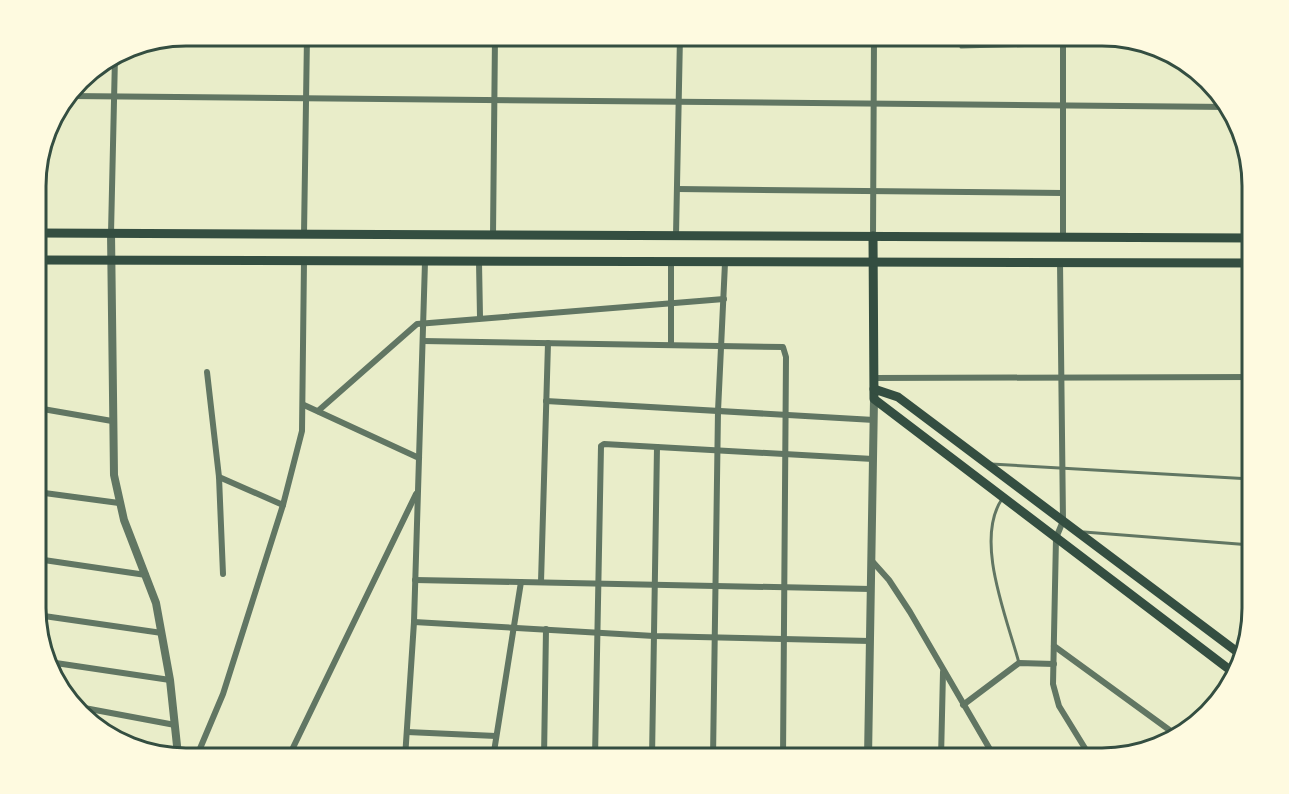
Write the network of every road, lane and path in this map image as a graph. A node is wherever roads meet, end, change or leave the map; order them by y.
1 (680, 46) edge
2 (874, 46) edge
3 (1063, 46) edge
4 (307, 47) edge
5 (495, 47) edge
6 (114, 67) edge
7 (80, 96) edge
8 (114, 96) junction
9 (307, 98) junction
10 (495, 100) junction
11 (679, 102) junction
12 (874, 104) junction
13 (1063, 105) junction
14 (1218, 107) edge
15 (677, 189) junction
16 (873, 191) junction
17 (1062, 193) junction
18 (46, 233) edge
19 (111, 233) junction
20 (304, 234) junction
21 (493, 235) junction
22 (676, 235) junction
23 (873, 236) junction
24 (1062, 237) junction
25 (1242, 238) edge
26 (46, 260) edge
27 (112, 260) junction
28 (304, 261) junction
29 (873, 261) junction
30 (425, 262) junction
31 (479, 262) junction
32 (1060, 262) junction
33 (671, 263) junction
34 (725, 263) junction
35 (1242, 263) edge
36 (724, 299) junction
37 (671, 304) junction
38 (480, 317) junction
39 (423, 324) junction
40 (423, 341) junction
41 (548, 343) junction
42 (671, 344) junction
43 (723, 345) junction
44 (207, 372) dead end
45 (1242, 377) edge
46 (874, 378) junction
47 (1061, 378) junction
48 (874, 394) junction
49 (546, 401) junction
50 (304, 405) junction
51 (46, 410) edge
52 (318, 411) junction
53 (718, 411) junction
54 (785, 415) junction
55 (874, 420) junction
56 (112, 421) junction
57 (657, 447) junction
58 (718, 450) junction
59 (785, 454) junction
60 (419, 458) junction
61 (873, 459) junction
62 (986, 464) junction
63 (1062, 469) junction
64 (219, 477) junction
65 (1242, 478) edge
66 (418, 488) junction
67 (46, 493) edge
68 (1003, 498) junction
69 (119, 503) junction
70 (283, 505) junction
71 (1063, 521) junction
72 (1077, 532) junction
73 (1056, 538) junction
74 (1242, 544) edge
75 (46, 560) edge
76 (872, 561) junction
77 (223, 574) dead end
78 (147, 575) junction
79 (415, 580) junction
80 (520, 582) junction
81 (541, 582) junction
82 (596, 584) junction
83 (653, 586) junction
84 (716, 586) junction
85 (782, 587) junction
86 (871, 589) junction
87 (47, 616) edge
88 (414, 622) junction
89 (513, 627) junction
90 (546, 629) junction
91 (599, 632) junction
92 (162, 633) junction
93 (654, 636) junction
94 (716, 636) junction
95 (784, 639) junction
96 (870, 640) junction
97 (1054, 646) junction
98 (1235, 651) edge
99 (58, 663) edge
100 (1019, 663) junction
101 (1054, 664) junction
102 (1228, 669) edge
103 (943, 671) junction
104 (170, 680) junction
105 (963, 705) junction
106 (90, 709) edge
107 (175, 724) junction
108 (1170, 730) edge
109 (407, 732) junction
110 (496, 736) junction
111 (177, 747) edge
112 (652, 747) edge
113 (712, 747) edge
114 (783, 747) edge
115 (867, 747) edge
116 (941, 747) edge
117 (988, 747) edge
118 (1084, 747) edge
119 (200, 748) edge
120 (293, 748) edge
121 (406, 748) edge
122 (494, 748) edge
123 (544, 748) edge
124 (595, 748) edge

1 - 11 street
2 - 12 street
3 - 13 street
4 - 9 street
5 - 10 street
6 - 8 street
7 - 8 street
8 - 9 street
8 - 19 street
9 - 10 street
9 - 20 street
10 - 11 street
10 - 21 street
11 - 12 street
11 - 15 street
12 - 13 street
12 - 16 street
13 - 14 street
13 - 17 street
15 - 16 street
15 - 22 street
16 - 17 street
16 - 23 street
17 - 24 street
18 - 19 main road
19 - 20 main road
19 - 27 street
20 - 21 main road
21 - 22 main road
22 - 23 main road
23 - 24 main road
23 - 29 main road
24 - 25 main road
26 - 27 main road
27 - 28 main road
27 - 56 street
28 - 30 main road
28 - 50 street
29 - 32 main road
29 - 34 main road
29 - 46 main road
30 - 31 main road
30 - 39 street
31 - 33 main road
31 - 38 street
32 - 35 main road
32 - 47 street
33 - 34 main road
33 - 37 street
34 - 36 street
36 - 37 street
36 - 43 street
37 - 38 street
37 - 42 street
38 - 39 street
39 - 40 street
39 - 52 street
40 - 41 street
40 - 60 street
41 - 42 street
41 - 49 street
42 - 43 street
43 - 53 street
43 - 54 street
44 - 64 street
45 - 47 street
46 - 47 street
46 - 48 main road
47 - 63 street
48 - 55 street
48 - 62 main road
48 - 68 main road
49 - 53 street
49 - 81 street
50 - 52 street
50 - 70 street
51 - 56 street
52 - 60 street
53 - 54 street
53 - 58 street
54 - 55 street
54 - 59 street
55 - 61 street
56 - 69 street
57 - 58 street
57 - 82 street
57 - 83 street
58 - 59 street
58 - 84 street
59 - 61 street
59 - 85 street
60 - 66 street
61 - 76 street
62 - 63 lane
62 - 71 main road
63 - 65 lane
63 - 71 street
64 - 70 street
64 - 77 street
66 - 79 street
66 - 120 street
67 - 69 street
68 - 73 main road
68 - 100 lane
69 - 78 street
70 - 119 street
71 - 72 main road
71 - 73 street
72 - 74 lane
72 - 98 main road
73 - 97 street
73 - 102 main road
75 - 78 street
76 - 86 street
76 - 103 street
78 - 92 street
79 - 80 street
79 - 88 street
80 - 81 street
80 - 89 street
81 - 82 street
82 - 83 street
82 - 91 street
83 - 84 street
83 - 93 street
84 - 85 street
84 - 94 street
85 - 86 street
85 - 95 street
86 - 96 street
87 - 92 street
88 - 89 street
88 - 109 street
89 - 90 street
89 - 110 street
90 - 91 street
90 - 123 street
91 - 93 street
91 - 124 street
92 - 104 street
93 - 94 street
93 - 112 street
94 - 95 street
94 - 113 street
95 - 96 street
95 - 114 street
96 - 115 street
97 - 101 street
97 - 108 street
99 - 104 street
100 - 101 street
100 - 105 street
101 - 118 street
103 - 105 street
103 - 116 street
104 - 107 street
105 - 117 street
106 - 107 street
107 - 111 street
109 - 110 street
109 - 121 street
110 - 122 street

